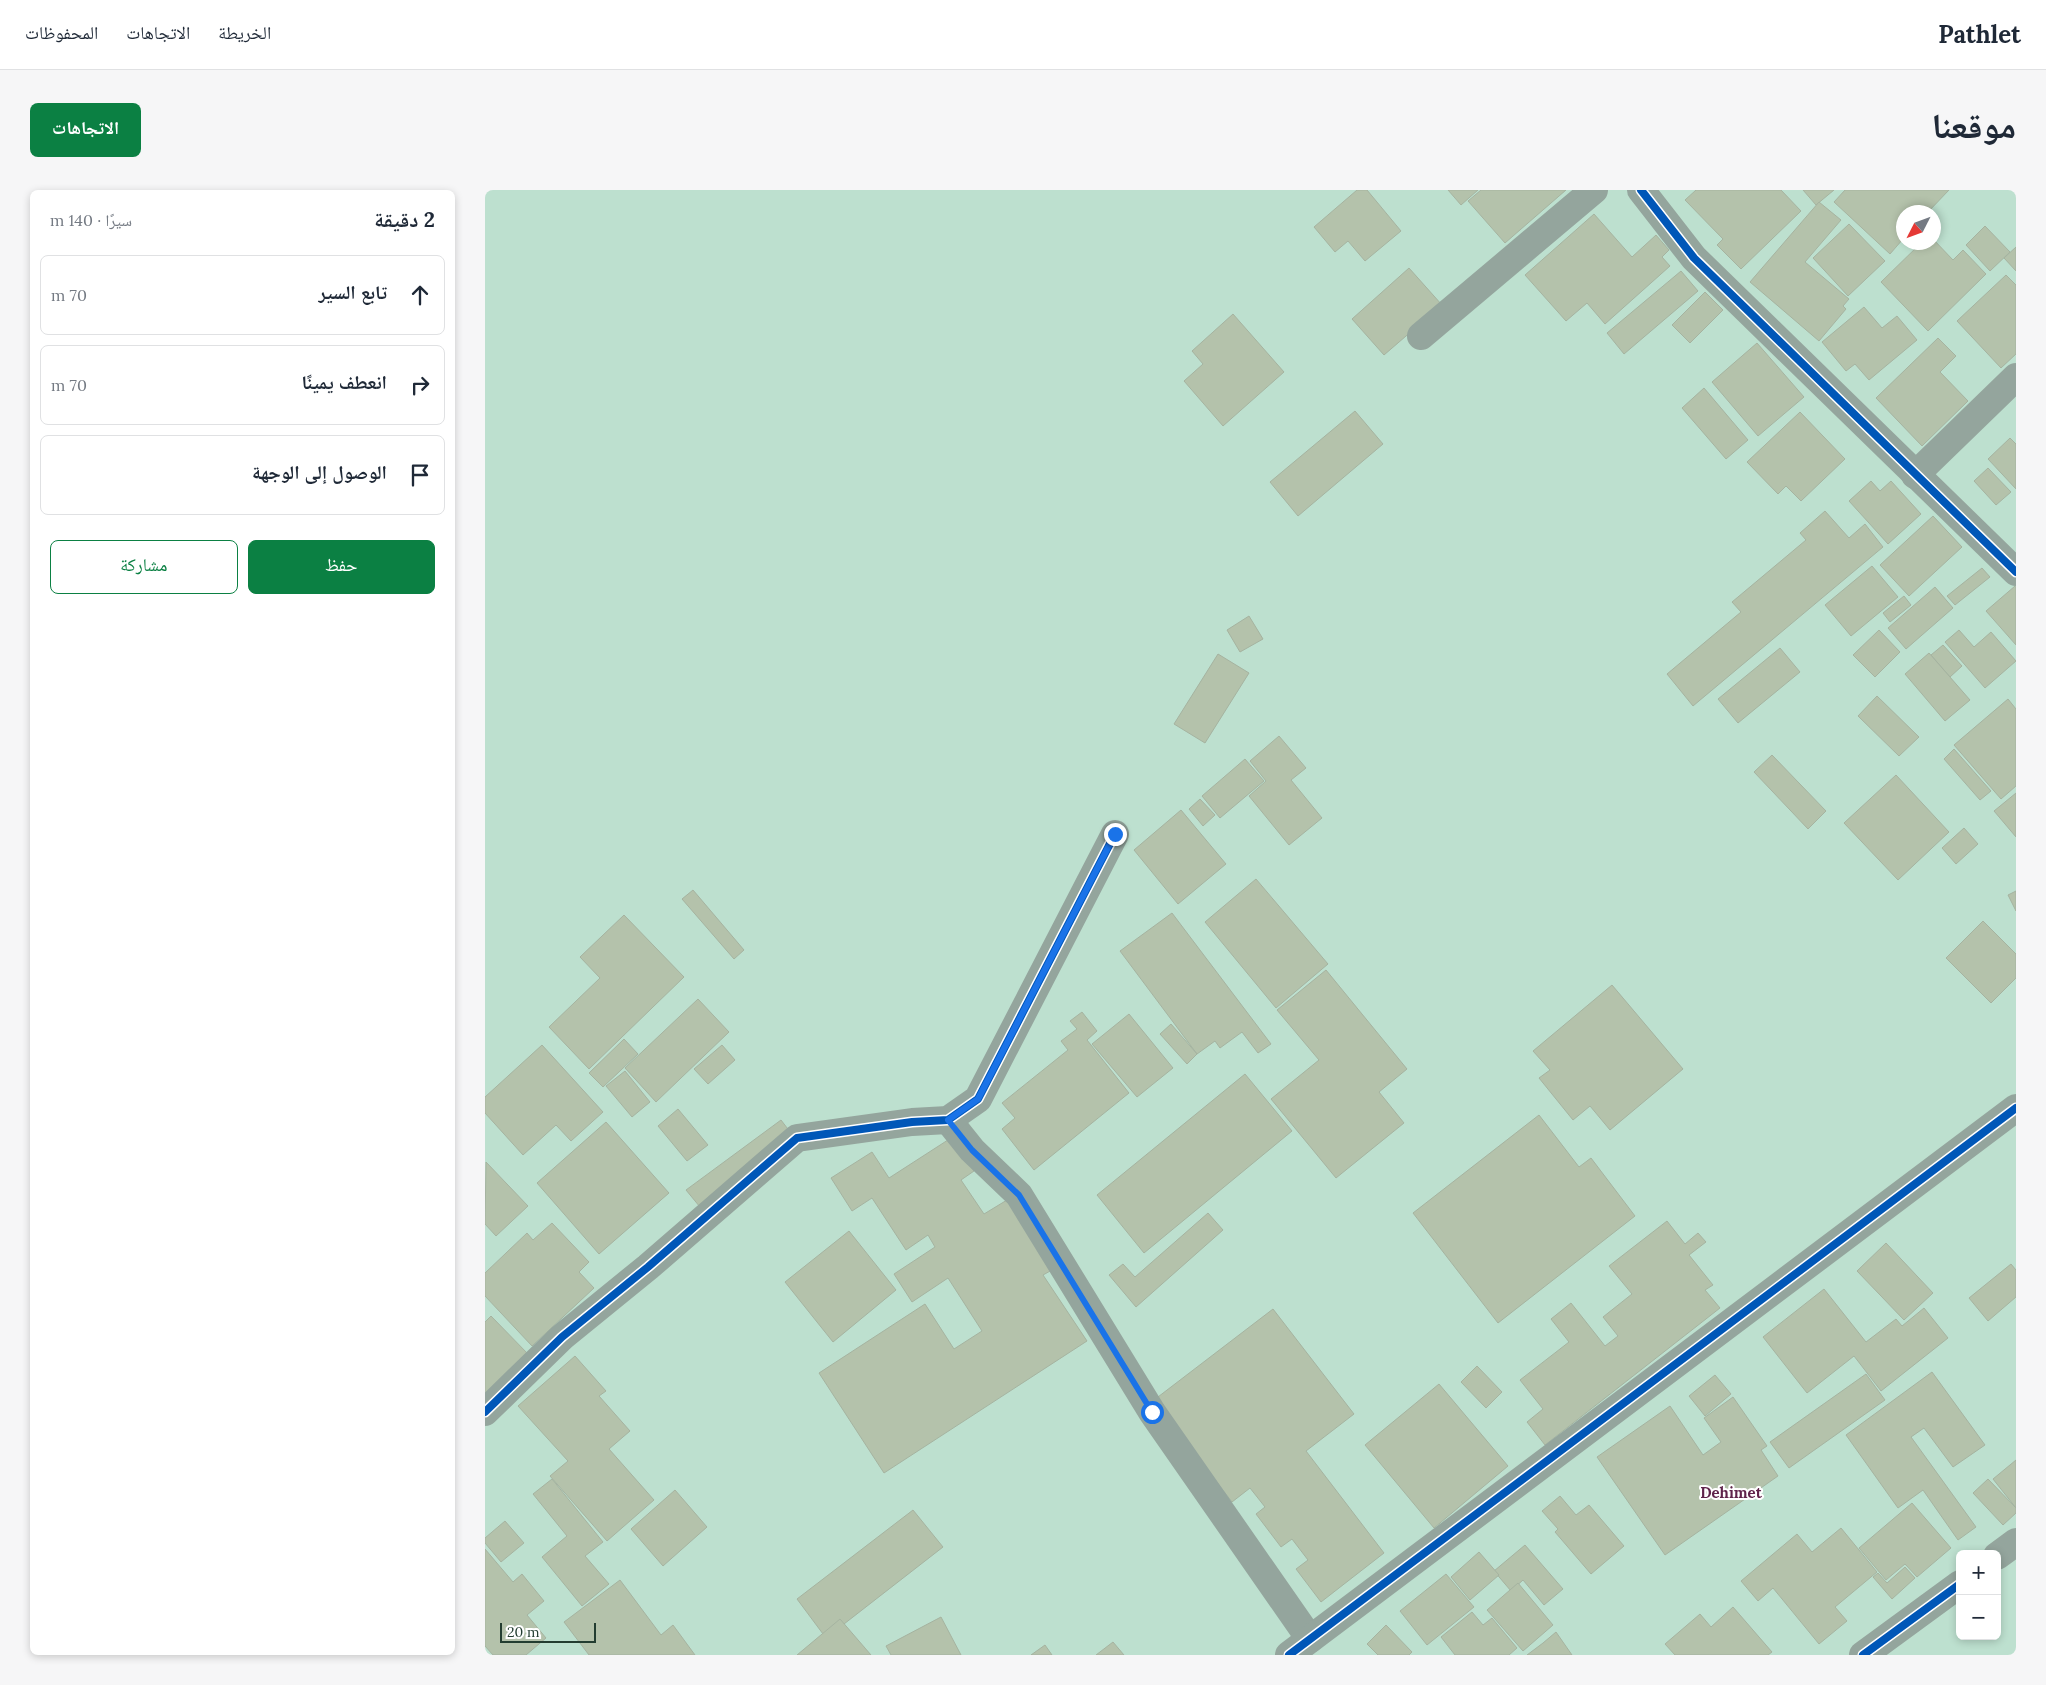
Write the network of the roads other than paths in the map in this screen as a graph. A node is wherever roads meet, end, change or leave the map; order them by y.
1 (1594, 190) edge
2 (1640, 190) edge
3 (1421, 336) dead end
4 (2016, 377) edge
5 (1915, 475) junction
6 (2016, 572) edge
7 (1115, 834) dead end
8 (2016, 1108) edge
9 (948, 1120) junction
10 (485, 1412) edge
11 (2016, 1542) edge
12 (2001, 1553) edge
13 (1956, 1587) edge
14 (1310, 1639) junction
15 (1289, 1655) edge
16 (1863, 1655) edge

1 - 3 street
2 - 5 street
4 - 5 street
5 - 6 street
7 - 9 street
8 - 14 street
9 - 10 street
9 - 14 street
11 - 12 street
13 - 16 street
14 - 15 street

